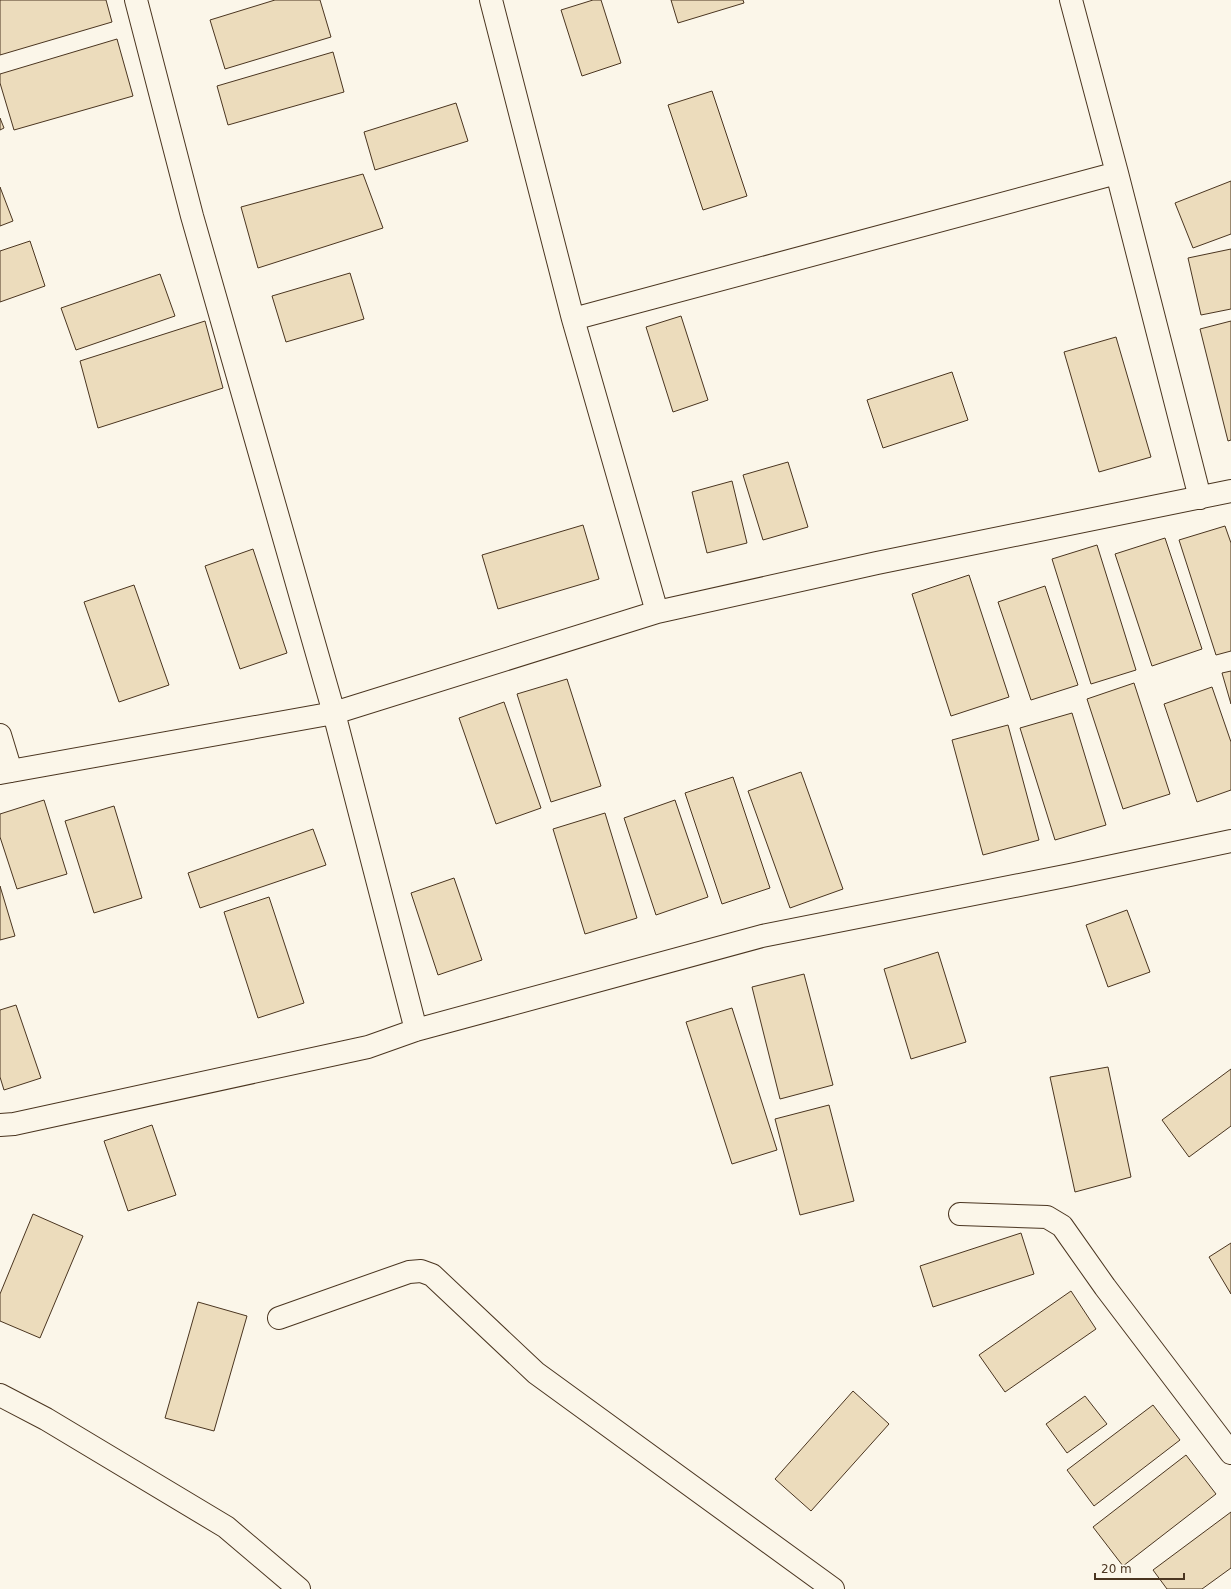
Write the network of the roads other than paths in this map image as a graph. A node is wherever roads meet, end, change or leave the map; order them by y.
1 (136, 0) edge
2 (490, 0) edge
3 (1071, 0) edge
4 (1117, 173) junction
5 (573, 319) junction
6 (1231, 491) edge
7 (1200, 498) junction
8 (657, 612) junction
9 (334, 713) junction
10 (0, 735) edge
11 (6, 772) edge
12 (1231, 841) edge
13 (416, 1030) junction
14 (0, 1125) edge
15 (960, 1214) dead end
16 (279, 1318) dead end
17 (0, 1395) edge
18 (1231, 1453) edge
19 (299, 1589) edge
20 (833, 1589) edge

1 - 9 street
2 - 5 street
3 - 4 street
4 - 5 street
4 - 7 street
5 - 8 street
6 - 7 street
7 - 8 street
8 - 9 street
9 - 11 street
9 - 13 street
10 - 11 street
12 - 13 street
13 - 14 street
15 - 18 street
16 - 20 street
17 - 19 street

